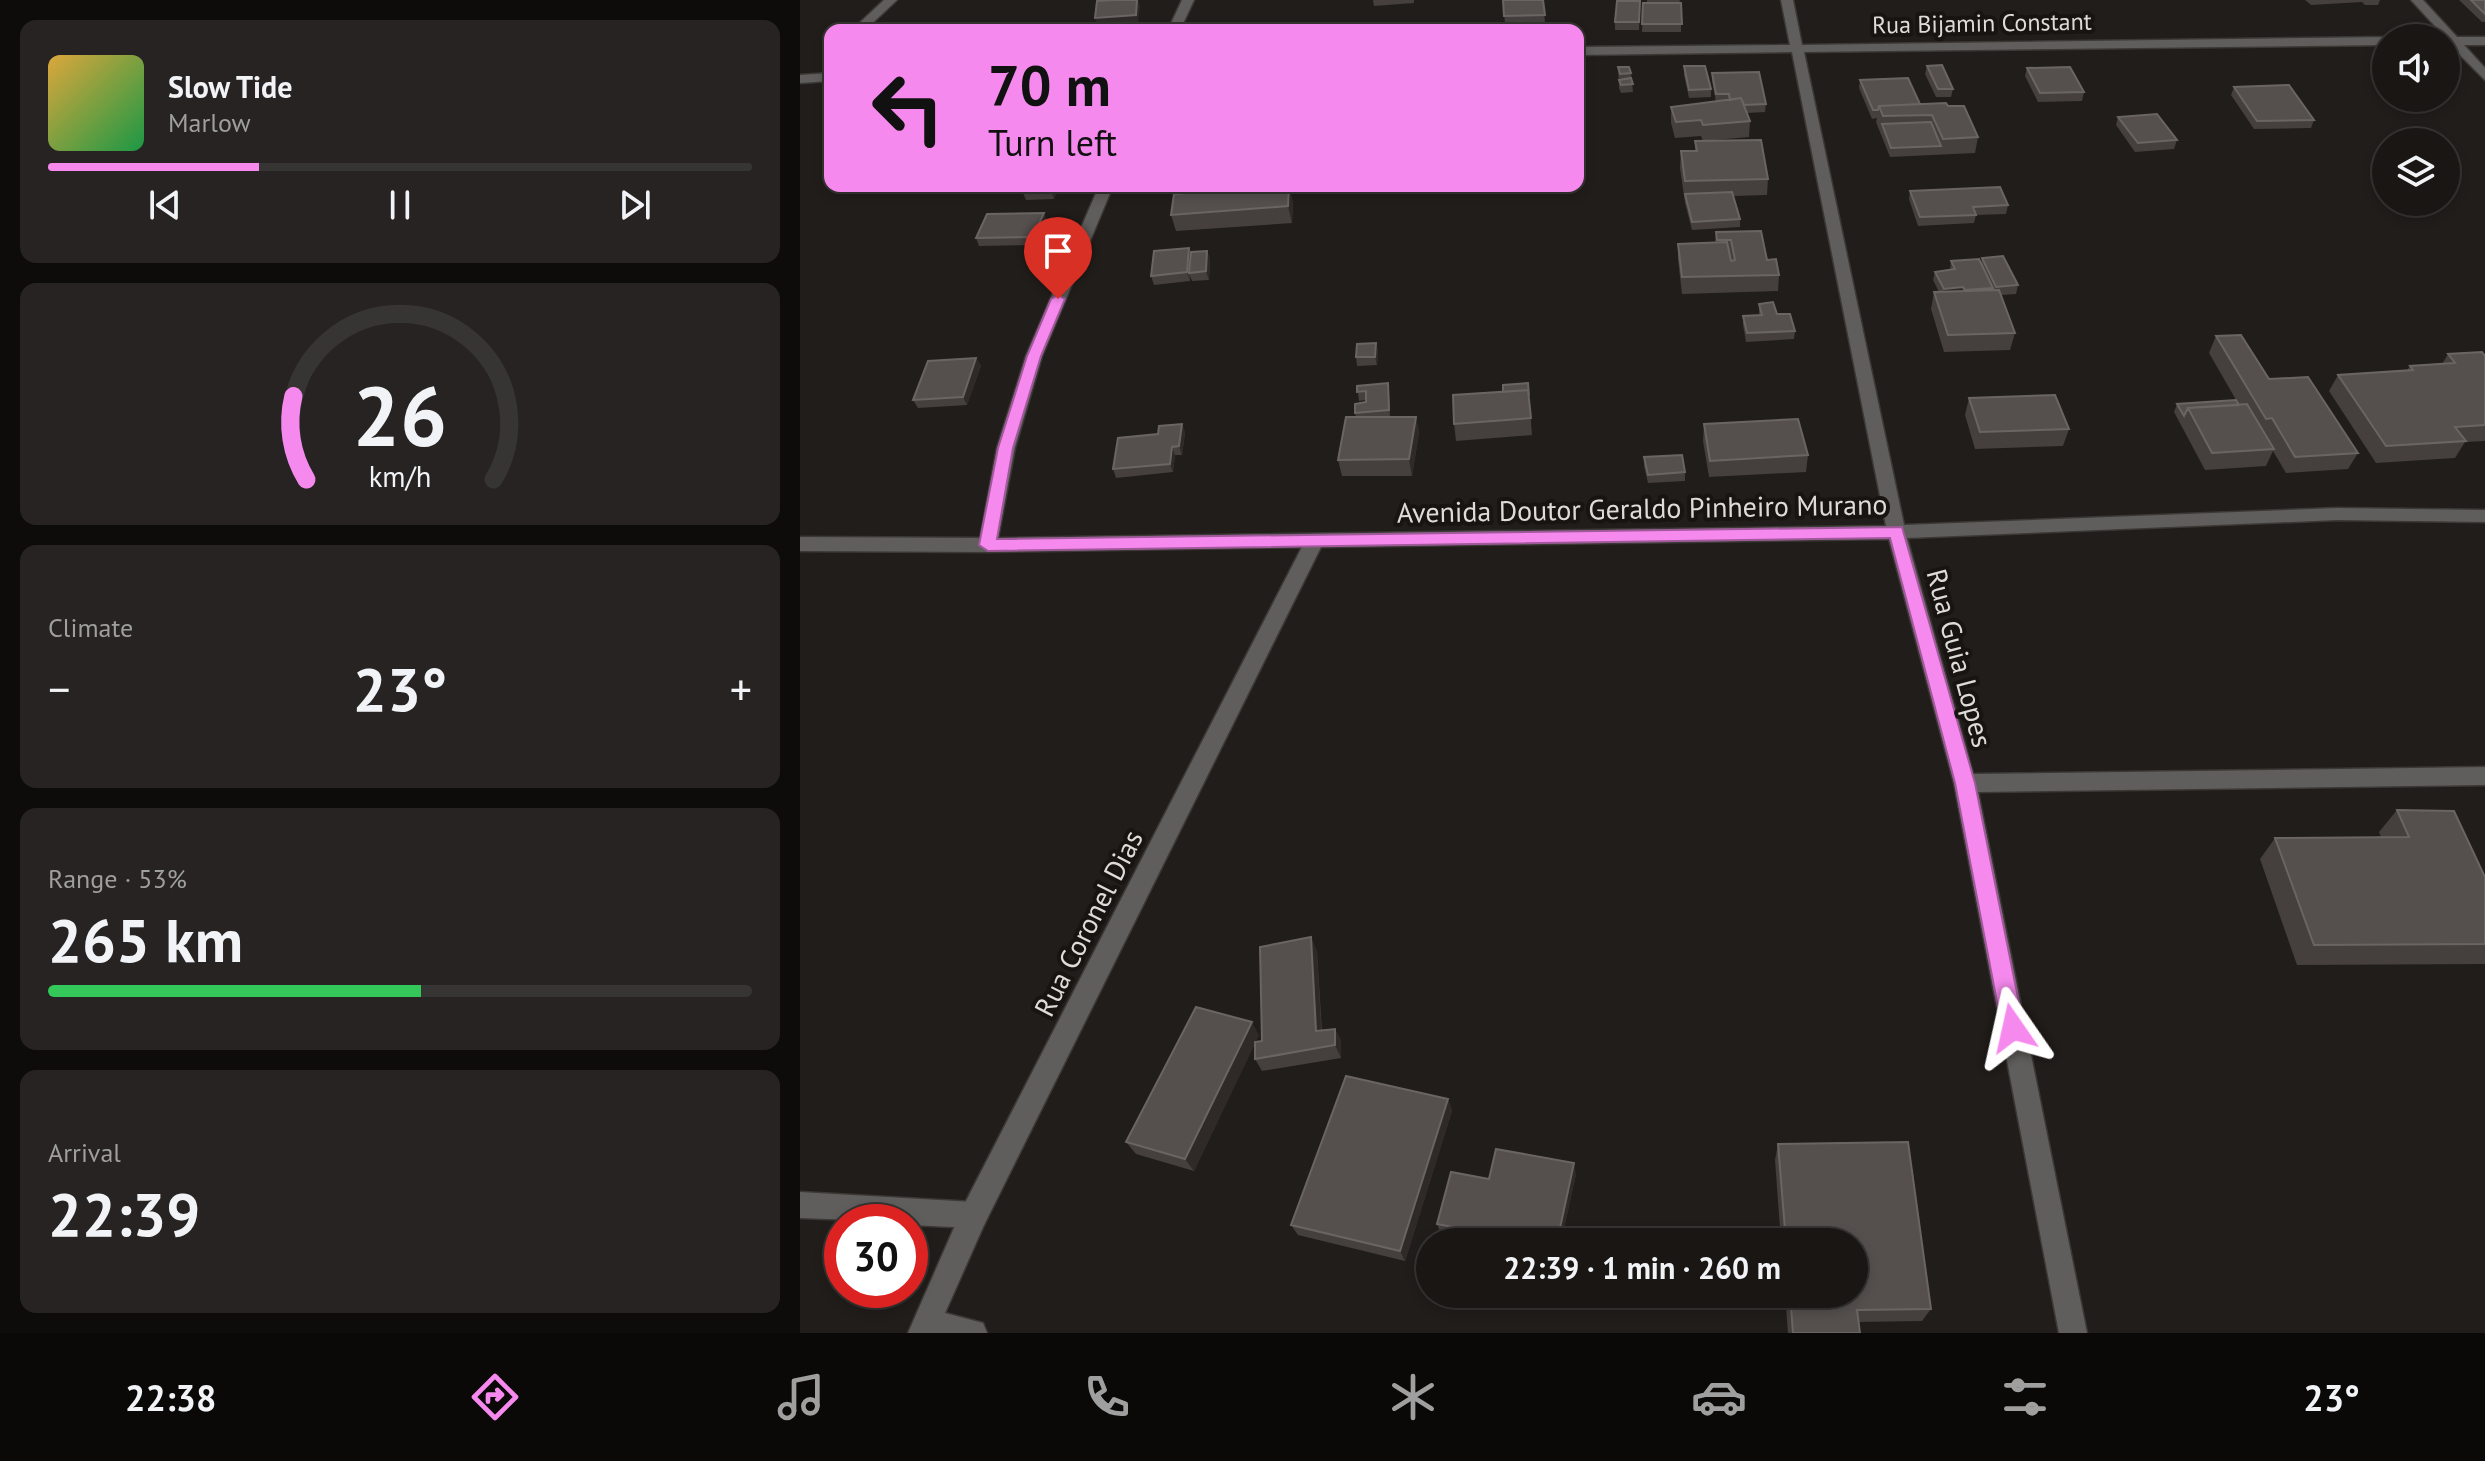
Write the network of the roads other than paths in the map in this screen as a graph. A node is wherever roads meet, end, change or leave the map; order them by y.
1 (891, 0) edge
2 (1188, 0) edge
3 (1787, 0) edge
4 (2417, 0) edge
5 (865, 24) edge
6 (1177, 24) edge
7 (2436, 24) edge
8 (2372, 41) edge
9 (2460, 41) edge
10 (2485, 41) edge
11 (1795, 48) junction
12 (1584, 51) edge
13 (2460, 51) edge
14 (2485, 76) edge
15 (824, 77) edge
16 (800, 79) edge
17 (1103, 192) edge
18 (2485, 516) edge
19 (1896, 532) junction
20 (1314, 542) junction
21 (800, 544) edge
22 (988, 545) junction
23 (2485, 776) edge
24 (1965, 783) junction
25 (800, 1205) edge
26 (974, 1215) junction
27 (924, 1328) edge
28 (973, 1333) edge
29 (2073, 1333) edge

1 - 5 street
2 - 6 street
3 - 11 street, Rua Guia Lopes
4 - 7 street
8 - 11 street, Rua Bijamin Constant
9 - 10 street
11 - 12 street, Rua Bijamin Constant
11 - 19 street, Rua Guia Lopes
13 - 14 street
15 - 16 street
17 - 22 street
18 - 19 street, Avenida Doutor Geraldo Pinheiro Murano
19 - 20 street, Avenida Doutor Geraldo Pinheiro Murano
19 - 24 street, Rua Guia Lopes
20 - 22 street, Avenida Doutor Geraldo Pinheiro Murano
20 - 26 street, Rua Coronel Dias
21 - 22 street, Avenida Doutor Geraldo Pinheiro Murano
23 - 24 street
24 - 29 street, Rua Guia Lopes
25 - 26 street
26 - 27 street, Rua Coronel Dias
27 - 28 street

